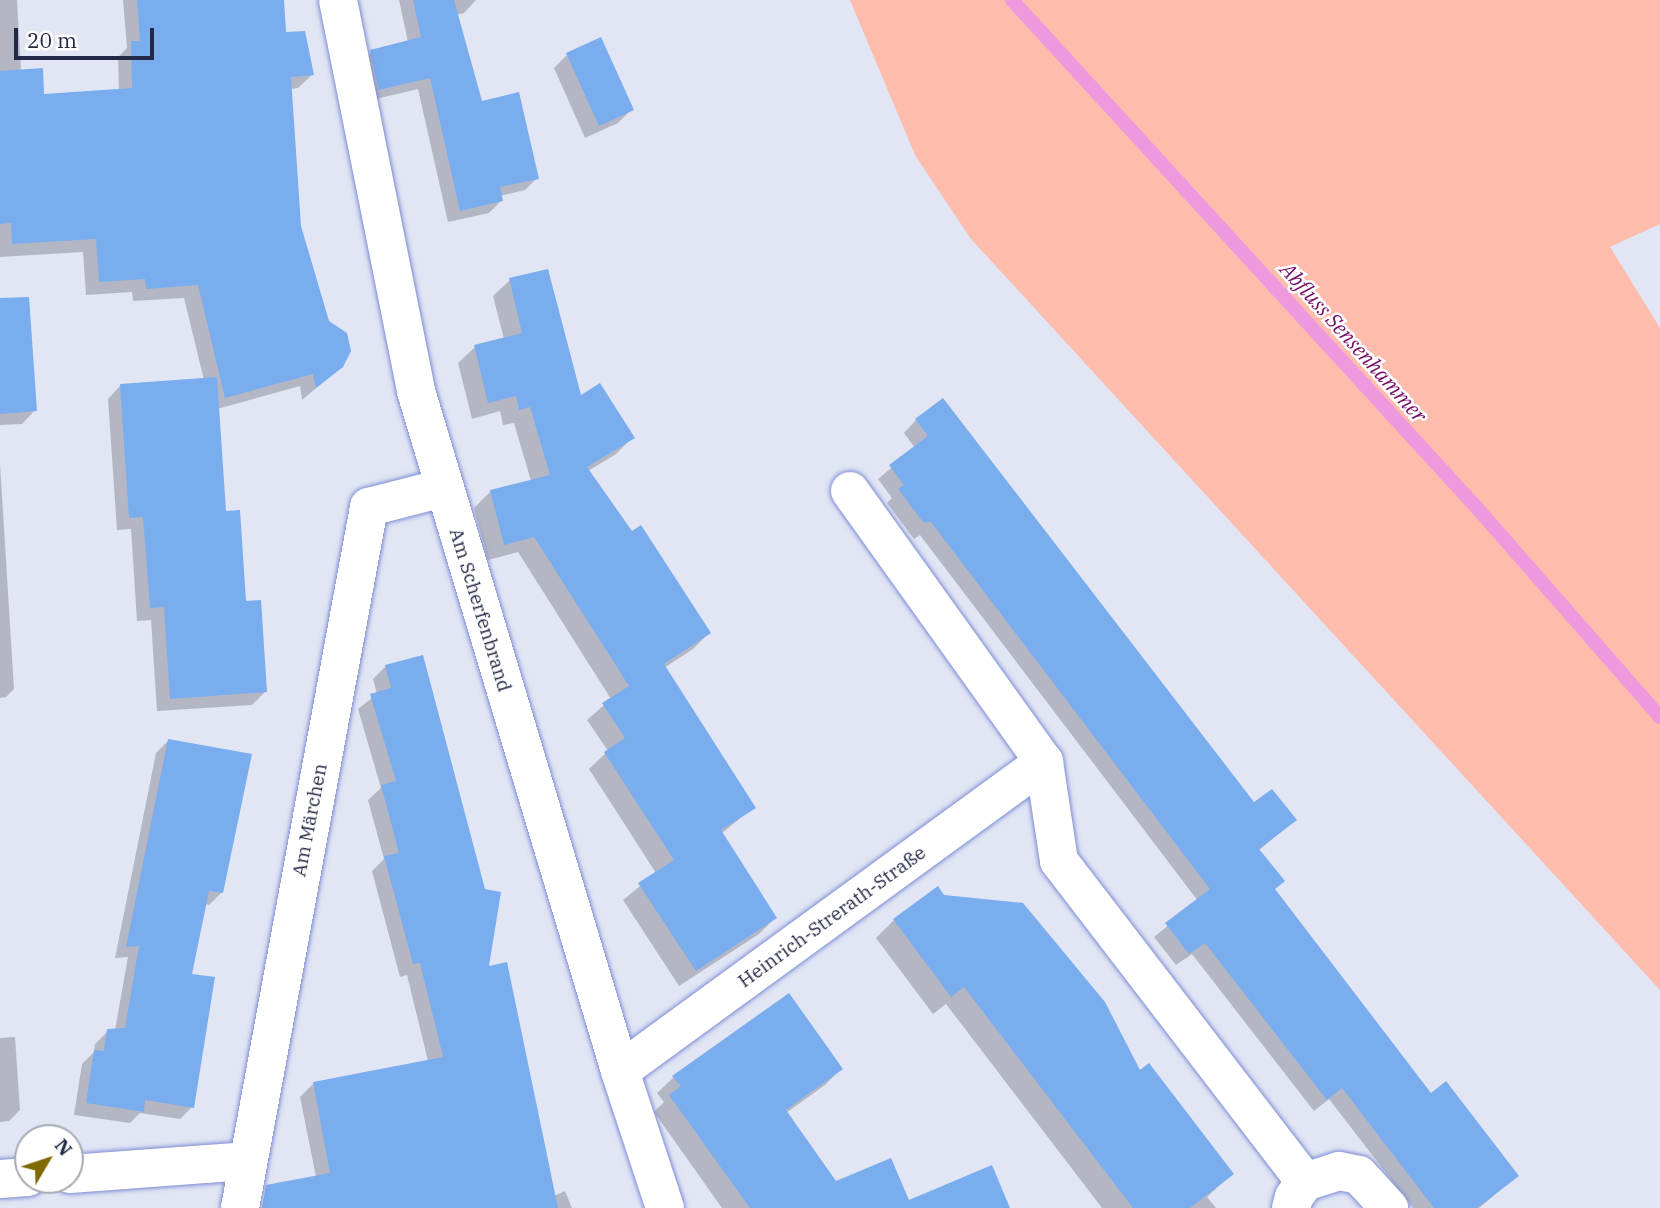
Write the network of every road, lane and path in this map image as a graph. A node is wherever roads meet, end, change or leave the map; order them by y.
1 (338, 0) edge
2 (443, 488) junction
3 (850, 491) dead end
4 (1044, 762) junction
5 (620, 1071) junction
6 (246, 1161) junction
7 (84, 1173) edge
8 (1298, 1195) edge
9 (240, 1208) edge
10 (665, 1208) edge
11 (1389, 1208) edge

1 - 2 street, Am Scherfenbrand
2 - 5 street, Am Scherfenbrand
2 - 6 street, Am Märchen
3 - 4 street
4 - 5 street, Heinrich-Strerath-Straße
4 - 8 street
5 - 10 street, Am Scherfenbrand
6 - 7 street
6 - 9 street, Am Märchen
8 - 11 street

